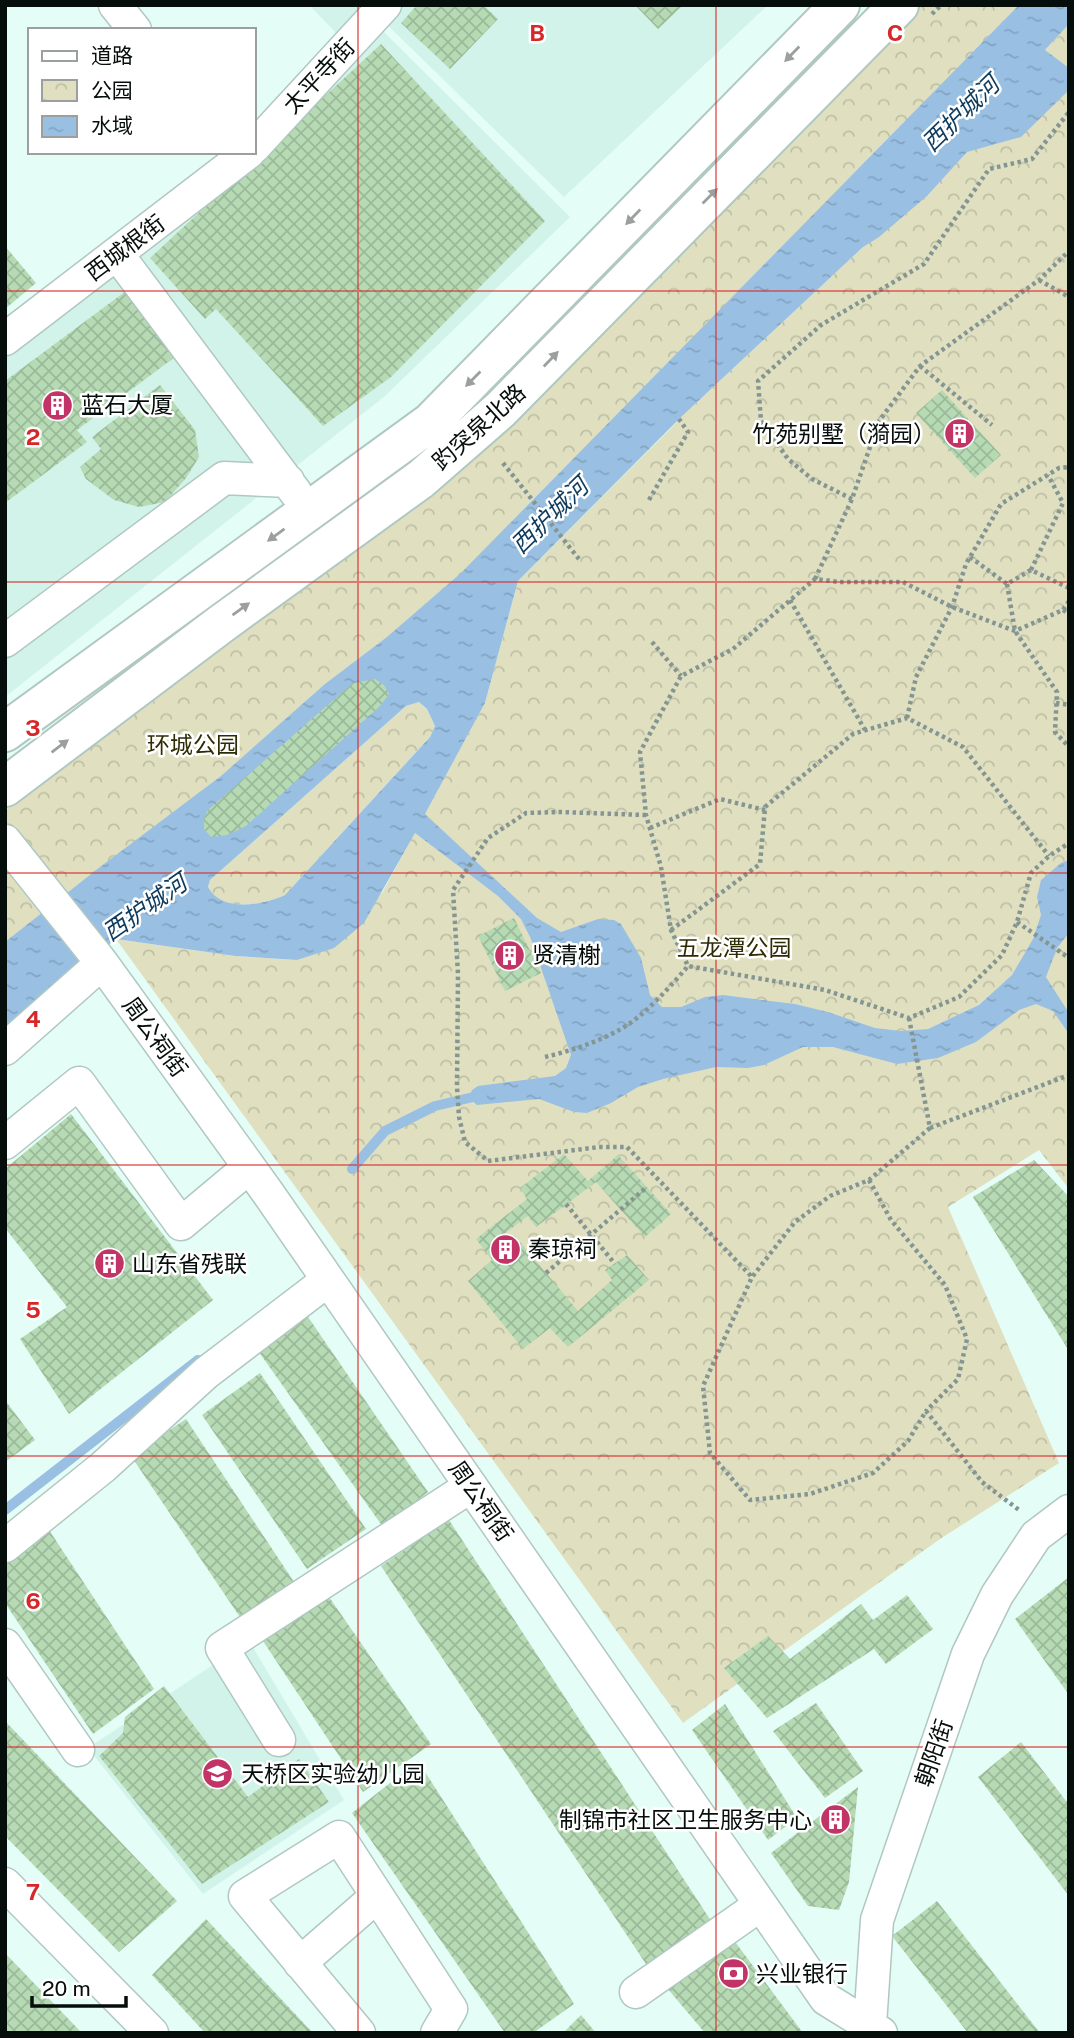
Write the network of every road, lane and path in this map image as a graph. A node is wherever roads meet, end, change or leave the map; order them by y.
1 (115, 5) edge
2 (385, 5) edge
3 (840, 5) edge
4 (899, 5) edge
5 (133, 28) edge
6 (1069, 112) edge
7 (256, 142) edge
8 (244, 154) edge
9 (1069, 251) edge
10 (117, 254) junction
11 (1039, 280) junction
12 (1069, 297) edge
13 (5, 339) edge
14 (920, 366) junction
15 (679, 419) dead end
16 (992, 425) dead end
17 (503, 463) dead end
18 (1069, 467) edge
19 (1048, 475) junction
20 (298, 496) junction
21 (852, 499) junction
22 (649, 500) dead end
23 (970, 557) junction
24 (579, 559) dead end
25 (1031, 570) junction
26 (815, 579) junction
27 (1007, 584) junction
28 (1069, 588) edge
29 (790, 600) junction
30 (1069, 601) edge
31 (953, 607) junction
32 (1063, 610) junction
33 (1069, 614) edge
34 (1016, 631) junction
35 (5, 641) edge
36 (652, 642) dead end
37 (681, 676) junction
38 (1056, 703) junction
39 (1069, 705) edge
40 (907, 718) junction
41 (865, 730) junction
42 (5, 732) edge
43 (1069, 747) edge
44 (5, 787) edge
45 (765, 810) junction
46 (646, 815) junction
47 (650, 828) junction
48 (5, 841) edge
49 (1069, 843) edge
50 (1049, 856) junction
51 (1017, 922) junction
52 (671, 930) junction
53 (1069, 958) edge
54 (102, 963) junction
55 (688, 966) junction
56 (909, 1018) junction
57 (5, 1049) edge
58 (545, 1057) dead end
59 (1069, 1075) edge
60 (930, 1128) junction
61 (5, 1143) edge
62 (249, 1167) junction
63 (869, 1180) junction
64 (647, 1187) dead end
65 (566, 1204) dead end
66 (592, 1235) junction
67 (615, 1264) dead end
68 (546, 1273) dead end
69 (752, 1277) junction
70 (328, 1280) junction
71 (926, 1411) junction
72 (471, 1486) junction
73 (1069, 1511) edge
74 (1036, 1536) junction
75 (5, 1546) edge
76 (5, 1645) edge
77 (279, 1740) dead end
78 (78, 1750) dead end
79 (5, 1884) edge
80 (377, 1896) junction
81 (760, 1905) junction
82 (300, 1963) junction
83 (636, 1992) dead end
84 (872, 2030) edge
85 (146, 2031) edge
86 (359, 2033) edge
87 (437, 2033) edge

1 - 5 street
2 - 7 street, 太平寺街
3 -> 20 main road, 趵突泉北路
44 -> 4 main road, 趵突泉北路
6 - 21 path
8 - 10 street, 西城根街
9 - 11 path
10 - 13 street, 西城根街
10 - 20 street
11 - 12 path
11 - 14 path
14 - 16 path
14 - 21 path
15 - 22 path
17 - 24 path
18 - 19 path
19 - 23 path
19 - 25 path
20 - 35 street
20 -> 42 main road, 趵突泉北路
21 - 26 path
23 - 27 path
23 - 31 path
25 - 27 path
25 - 28 path
26 - 29 path
26 - 31 path
27 - 34 path
29 - 37 path
29 - 41 path
30 - 32 path
31 - 34 path
31 - 40 path
32 - 33 path
32 - 34 path
34 - 38 path
36 - 37 path
37 - 46 path
38 - 39 path
38 - 43 path
40 - 41 path
40 - 50 path
41 - 45 path
45 - 47 path
45 - 52 path
46 - 47 path
46 - 69 path
47 - 52 path
48 - 54 street, 周公祠街
49 - 50 path
50 - 51 path
51 - 53 path
51 - 56 path
52 - 55 path
54 - 57 street
54 - 62 street, 周公祠街
55 - 56 path
55 - 58 path
56 - 60 path
59 - 60 path
60 - 63 path
61 - 62 street
62 - 70 street, 周公祠街
63 - 69 path
63 - 71 path
64 - 66 path
65 - 66 path
66 - 67 path
66 - 68 path
69 - 71 path
70 - 72 street, 周公祠街
70 - 75 street
71 - 74 path
72 - 77 street
72 - 81 street, 周公祠街
73 - 74 street, 朝阳街
74 - 84 street, 朝阳街
76 - 78 street
79 - 85 street
80 - 82 street
80 - 82 street
80 - 87 street
81 - 83 street
81 - 84 street, 周公祠街
82 - 86 street

